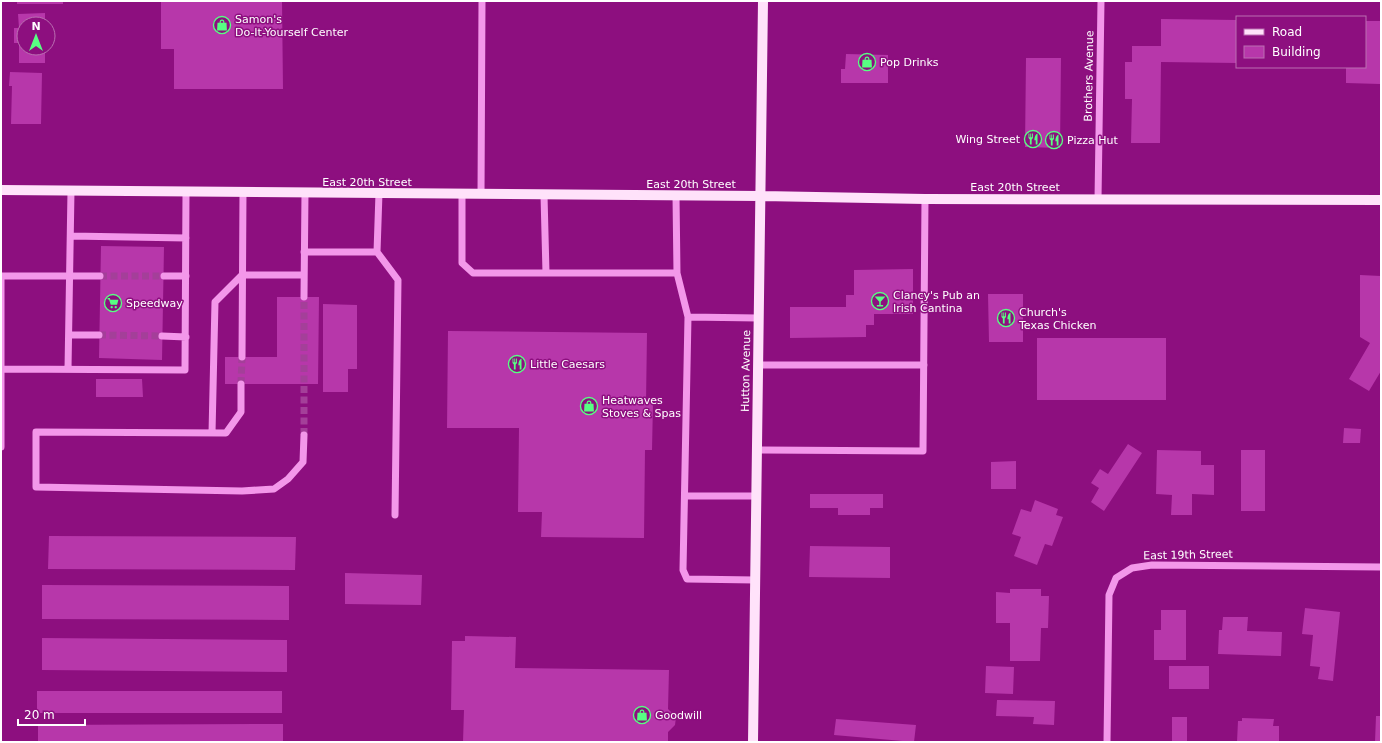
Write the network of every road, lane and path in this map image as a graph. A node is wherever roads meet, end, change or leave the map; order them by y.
1 (482, 1) edge
2 (763, 1) edge
3 (1101, 1) edge
4 (1, 190) edge
5 (71, 191) junction
6 (186, 192) junction
7 (243, 192) junction
8 (304, 194) junction
9 (379, 194) junction
10 (462, 194) junction
11 (481, 194) junction
12 (544, 195) junction
13 (676, 196) junction
14 (760, 196) junction
15 (1098, 199) junction
16 (925, 200) junction
17 (1381, 200) edge
18 (71, 236) junction
19 (186, 238) junction
20 (304, 252) junction
21 (377, 252) junction
22 (546, 273) junction
23 (677, 273) junction
24 (242, 275) junction
25 (304, 275) junction
26 (1, 276) edge
27 (70, 276) junction
28 (100, 276) tunnel mouth
29 (164, 276) tunnel mouth
30 (186, 276) junction
31 (304, 297) tunnel mouth
32 (688, 318) junction
33 (758, 318) junction
34 (69, 335) junction
35 (99, 335) tunnel mouth
36 (162, 336) tunnel mouth
37 (186, 337) junction
38 (242, 357) tunnel mouth
39 (758, 365) junction
40 (924, 365) junction
41 (2, 369) edge
42 (68, 369) junction
43 (241, 384) tunnel mouth
44 (212, 433) junction
45 (304, 435) tunnel mouth
46 (1, 447) edge
47 (757, 450) junction
48 (685, 496) junction
49 (756, 496) junction
50 (395, 515) dead end
51 (1381, 567) edge
52 (755, 580) junction
53 (753, 742) edge
54 (1107, 742) edge

1 - 11 street
2 - 14 main road, Hutton Avenue
3 - 15 street, Brothers Avenue
4 - 5 main road, East 20th Street
5 - 6 main road, East 20th Street
5 - 18 street
6 - 7 main road, East 20th Street
6 - 19 street
7 - 8 main road, East 20th Street
7 - 24 street
8 - 9 main road, East 20th Street
8 - 20 street
9 - 10 main road, East 20th Street
9 - 21 street
10 - 11 main road, East 20th Street
10 - 22 street
11 - 12 main road, East 20th Street
12 - 13 main road, East 20th Street
12 - 22 street
13 - 14 main road, East 20th Street
13 - 23 street
14 - 16 main road, East 20th Street
14 - 33 main road, Hutton Avenue
15 - 16 main road, East 20th Street
15 - 17 main road, East 20th Street
16 - 40 street
18 - 19 street
18 - 27 street
19 - 30 street
20 - 21 street
20 - 25 street
21 - 50 street
22 - 23 street
23 - 32 street
24 - 25 street
24 - 38 street
24 - 44 street
25 - 31 street
26 - 27 street
26 - 41 street
27 - 28 street
27 - 34 street
29 - 30 street
30 - 37 street
32 - 33 street
32 - 48 street
33 - 39 main road, Hutton Avenue
34 - 35 street
34 - 42 street
36 - 37 street
37 - 42 street
39 - 40 street
39 - 47 main road, Hutton Avenue
40 - 47 street
41 - 42 street
41 - 46 street
43 - 44 street
44 - 45 street
47 - 49 main road, Hutton Avenue
48 - 49 street
48 - 52 street
49 - 52 main road, Hutton Avenue
51 - 54 street, East 19th Street
52 - 53 main road, Hutton Avenue

